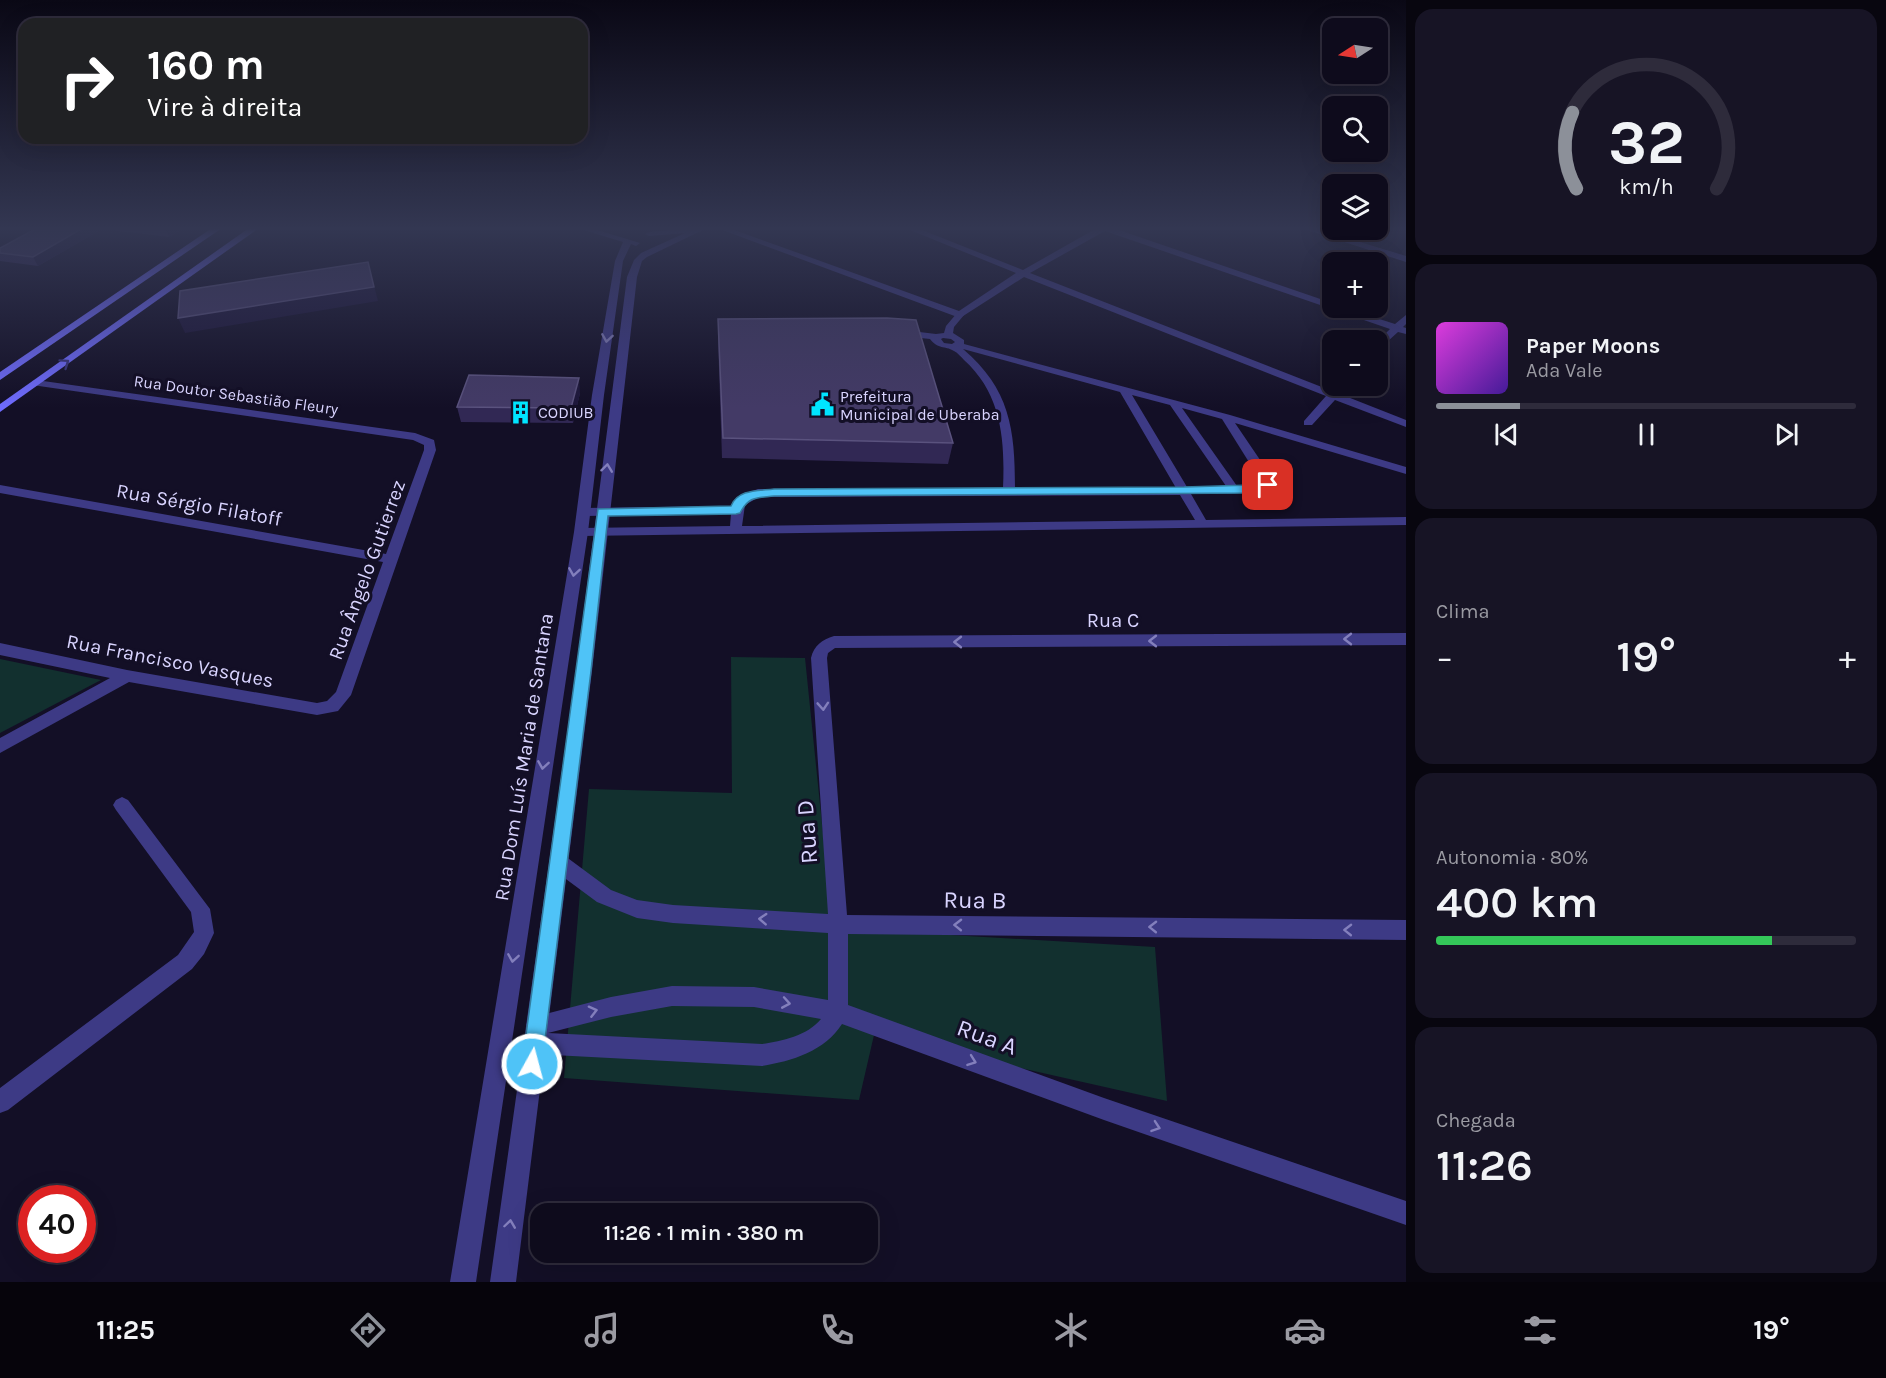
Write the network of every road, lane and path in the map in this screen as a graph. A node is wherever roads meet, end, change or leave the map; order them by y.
1 (131, 288) edge
2 (171, 288) edge
3 (616, 288) edge
4 (631, 288) edge
5 (885, 288) edge
6 (1001, 288) edge
7 (1061, 288) edge
8 (1279, 288) edge
9 (1322, 303) edge
10 (960, 315) junction
11 (1367, 318) edge
12 (1406, 318) edge
13 (1401, 329) edge
14 (893, 333) edge
15 (948, 335) junction
16 (937, 337) junction
17 (1388, 339) edge
18 (956, 346) junction
19 (0, 377) edge
20 (36, 384) junction
21 (1125, 391) junction
22 (1322, 391) edge
23 (1331, 396) edge
24 (1335, 396) edge
25 (1174, 404) junction
26 (0, 409) edge
27 (1226, 417) junction
28 (1308, 423) dead end
29 (1406, 424) edge
30 (430, 443) joint
31 (1406, 471) edge
32 (0, 489) edge
33 (1234, 490) junction
34 (1009, 491) junction
35 (1184, 491) junction
36 (736, 510) junction
37 (584, 512) junction
38 (602, 512) junction
39 (1406, 521) edge
40 (1203, 524) junction
41 (736, 530) junction
42 (600, 531) junction
43 (581, 532) junction
44 (391, 559) junction
45 (1406, 639) edge
46 (822, 648) joint
47 (0, 649) edge
48 (127, 676) junction
49 (332, 706) joint
50 (0, 746) edge
51 (122, 805) dead end
52 (558, 862) junction
53 (838, 924) junction
54 (1406, 930) edge
55 (838, 1012) junction
56 (536, 1034) junction
57 (0, 1102) edge
58 (1406, 1213) edge
59 (463, 1282) edge
60 (503, 1282) edge

1 - 19 main road
20 -> 2 main road
3 -> 37 street, Rua Dom Luís Maria de Santana
38 -> 4 street
5 - 10 street
6 - 10 street
7 - 22 street
8 - 9 street
10 - 15 lane
11 - 13 street
12 - 13 street
13 - 17 street
14 - 16 lane
15 - 16 lane
15 - 18 lane
16 - 18 lane
18 - 21 lane
18 - 34 lane
20 - 26 main road
20 - 30 street, Rua Doutor Sebastião Fleury
21 - 25 lane
21 - 35 lane
23 - 28 street
24 - 29 street
25 - 27 lane
25 - 33 lane
27 - 31 lane
27 - 33 lane
30 - 44 street, Rua Ângelo Gutierrez
32 - 44 street, Rua Sérgio Filatoff
33 - 35 lane
34 - 35 lane
34 - 36 lane
35 - 40 lane
36 - 38 lane
36 - 41 lane
37 - 38 lane
37 - 43 street, Rua Dom Luís Maria de Santana
38 - 42 street
39 - 40 lane
40 - 41 lane
41 - 42 lane
42 - 43 lane
42 - 52 street
43 -> 59 street, Rua Dom Luís Maria de Santana
44 - 49 street, Rua Ângelo Gutierrez
45 -> 46 street, Rua C
46 -> 53 street, Rua D
47 - 48 street, Rua Francisco Vasques
48 - 49 street, Rua Francisco Vasques
48 - 50 street
51 - 57 street
53 -> 52 street, Rua B
52 - 56 street
54 -> 53 street, Rua B
53 - 55 street, Rua D
56 -> 55 street, Rua A
55 - 56 street
55 -> 58 street, Rua A
60 -> 56 street

